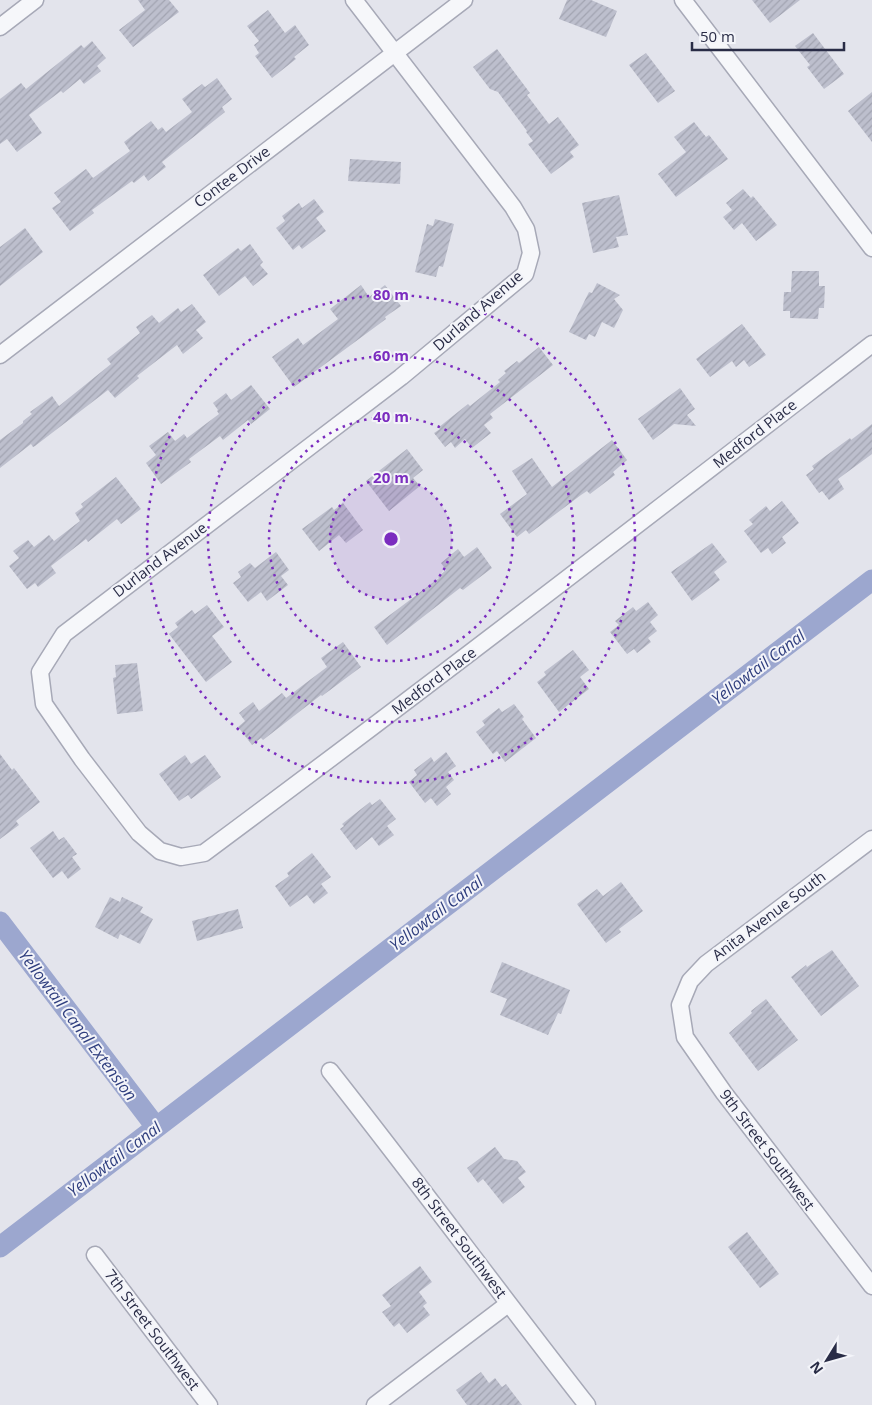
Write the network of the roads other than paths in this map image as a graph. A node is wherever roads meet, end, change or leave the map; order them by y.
1 (35, 0) edge
2 (354, 0) edge
3 (464, 0) edge
4 (683, 0) edge
5 (0, 27) edge
6 (394, 53) junction
7 (872, 248) edge
8 (872, 344) edge
9 (0, 355) edge
10 (40, 672) joint
11 (872, 839) edge
12 (680, 1005) joint
13 (330, 1071) dead end
14 (94, 1256) dead end
15 (872, 1286) edge
16 (508, 1304) junction
17 (209, 1405) edge
18 (374, 1405) edge
19 (587, 1405) edge

1 - 5 street
2 - 6 street, Durland Avenue
3 - 6 street, Contee Drive
4 - 7 street
6 - 9 street, Contee Drive
6 - 10 street, Durland Avenue
8 - 10 street, Medford Place
11 - 12 street, Anita Avenue South
12 - 15 street, 9th Street Southwest
13 - 16 street, 8th Street Southwest
14 - 17 street, 7th Street Southwest
16 - 18 street
16 - 19 street, 8th Street Southwest

